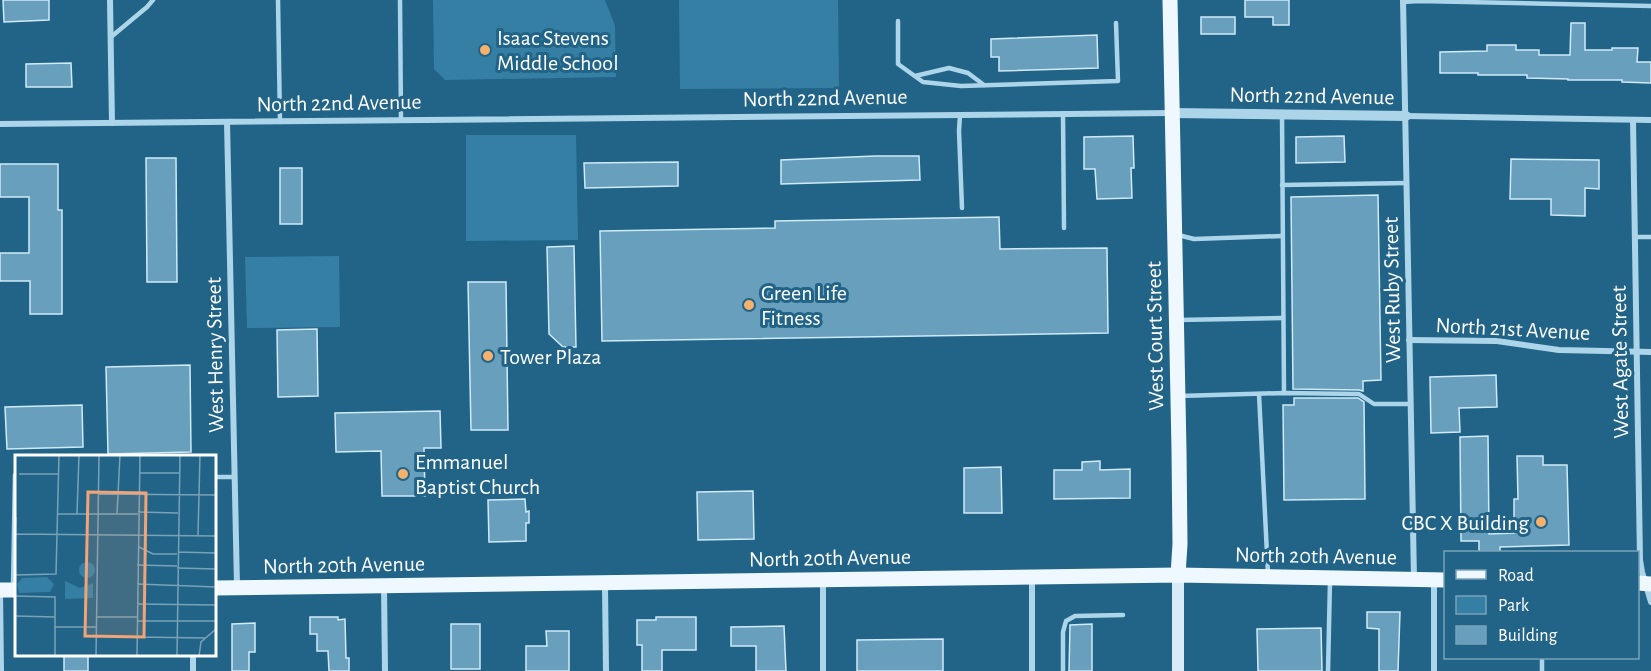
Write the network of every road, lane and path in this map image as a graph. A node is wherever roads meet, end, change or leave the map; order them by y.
1 (110, 0) edge
2 (153, 0) edge
3 (278, 0) edge
4 (400, 0) edge
5 (1170, 0) edge
6 (1404, 1) edge
7 (1651, 6) edge
8 (898, 21) dead end
9 (1116, 23) dead end
10 (111, 37) junction
11 (915, 76) junction
12 (984, 86) junction
13 (1172, 112) junction
14 (1063, 114) junction
15 (1282, 114) junction
16 (960, 115) junction
17 (1406, 116) junction
18 (401, 120) junction
19 (1633, 120) junction
20 (1651, 120) edge
21 (228, 122) junction
22 (280, 122) junction
23 (112, 123) junction
24 (0, 124) edge
25 (1407, 183) junction
26 (1282, 185) junction
27 (962, 208) dead end
28 (1064, 228) dead end
29 (1174, 234) junction
30 (1282, 236) junction
31 (1635, 237) junction
32 (1651, 237) edge
33 (1283, 318) junction
34 (1176, 320) junction
35 (1409, 340) junction
36 (1637, 352) junction
37 (1651, 352) edge
38 (1284, 393) junction
39 (1259, 394) junction
40 (1178, 396) junction
41 (1411, 404) junction
42 (15, 475) edge
43 (216, 477) edge
44 (234, 477) junction
45 (15, 544) edge
46 (1178, 575) junction
47 (1032, 577) junction
48 (1268, 577) junction
49 (1330, 578) junction
50 (1414, 579) junction
51 (823, 580) junction
52 (1440, 580) edge
53 (605, 582) junction
54 (1645, 583) edge
55 (384, 585) junction
56 (216, 588) edge
57 (237, 588) junction
58 (7, 590) edge
59 (1651, 602) edge
60 (1123, 615) dead end
61 (1, 671) edge
62 (385, 671) edge
63 (606, 671) edge
64 (823, 671) edge
65 (1032, 671) edge
66 (1063, 671) edge
67 (1178, 671) edge
68 (1328, 671) edge
69 (1434, 671) edge

1 - 10 street
2 - 10 lane
3 - 22 lane
4 - 18 lane
5 - 13 main road, West Court Street
6 - 7 lane
6 - 17 street, West Ruby Street
8 - 11 lane
9 - 12 lane
10 - 23 street
11 - 12 lane
11 - 12 lane
13 - 14 street, North 22nd Avenue
13 - 15 street, North 22nd Avenue
13 - 29 main road, West Court Street
14 - 16 street, North 22nd Avenue
14 - 28 lane
15 - 17 street, North 22nd Avenue
15 - 26 lane
16 - 18 street, North 22nd Avenue
16 - 27 lane
17 - 19 street, North 22nd Avenue
17 - 25 street, West Ruby Street
18 - 22 street, North 22nd Avenue
19 - 20 street, North 22nd Avenue
19 - 31 street, West Agate Street
21 - 22 street, North 22nd Avenue
21 - 23 street, North 22nd Avenue
21 - 44 street, West Henry Street
23 - 24 street, North 22nd Avenue
25 - 26 lane
25 - 35 street, West Ruby Street
26 - 30 lane
29 - 30 lane
29 - 34 main road, West Court Street
30 - 33 lane
31 - 32 lane
31 - 36 street, West Agate Street
33 - 34 lane
33 - 38 lane
34 - 40 main road, West Court Street
35 - 36 street, North 21st Avenue
35 - 41 street, West Ruby Street
36 - 37 street, North 21st Avenue
36 - 54 street, West Agate Street
38 - 39 lane
38 - 41 lane
39 - 40 lane
39 - 48 lane
40 - 46 main road, West Court Street
41 - 50 street, West Ruby Street
42 - 45 lane
43 - 44 lane
44 - 57 street, West Henry Street
45 - 58 lane
46 - 47 main road, North 20th Avenue
46 - 48 main road, North 20th Avenue
46 - 67 main road, West Court Street
47 - 51 main road, North 20th Avenue
47 - 65 street
48 - 49 main road, North 20th Avenue
49 - 50 main road, North 20th Avenue
49 - 68 lane
50 - 52 main road, North 20th Avenue
51 - 53 main road, North 20th Avenue
51 - 64 street
52 - 69 street
53 - 55 main road, North 20th Avenue
53 - 63 street
54 - 59 street, West Agate Street
55 - 57 main road, North 20th Avenue
55 - 62 street
56 - 57 main road, North 20th Avenue
58 - 61 street
60 - 66 lane

